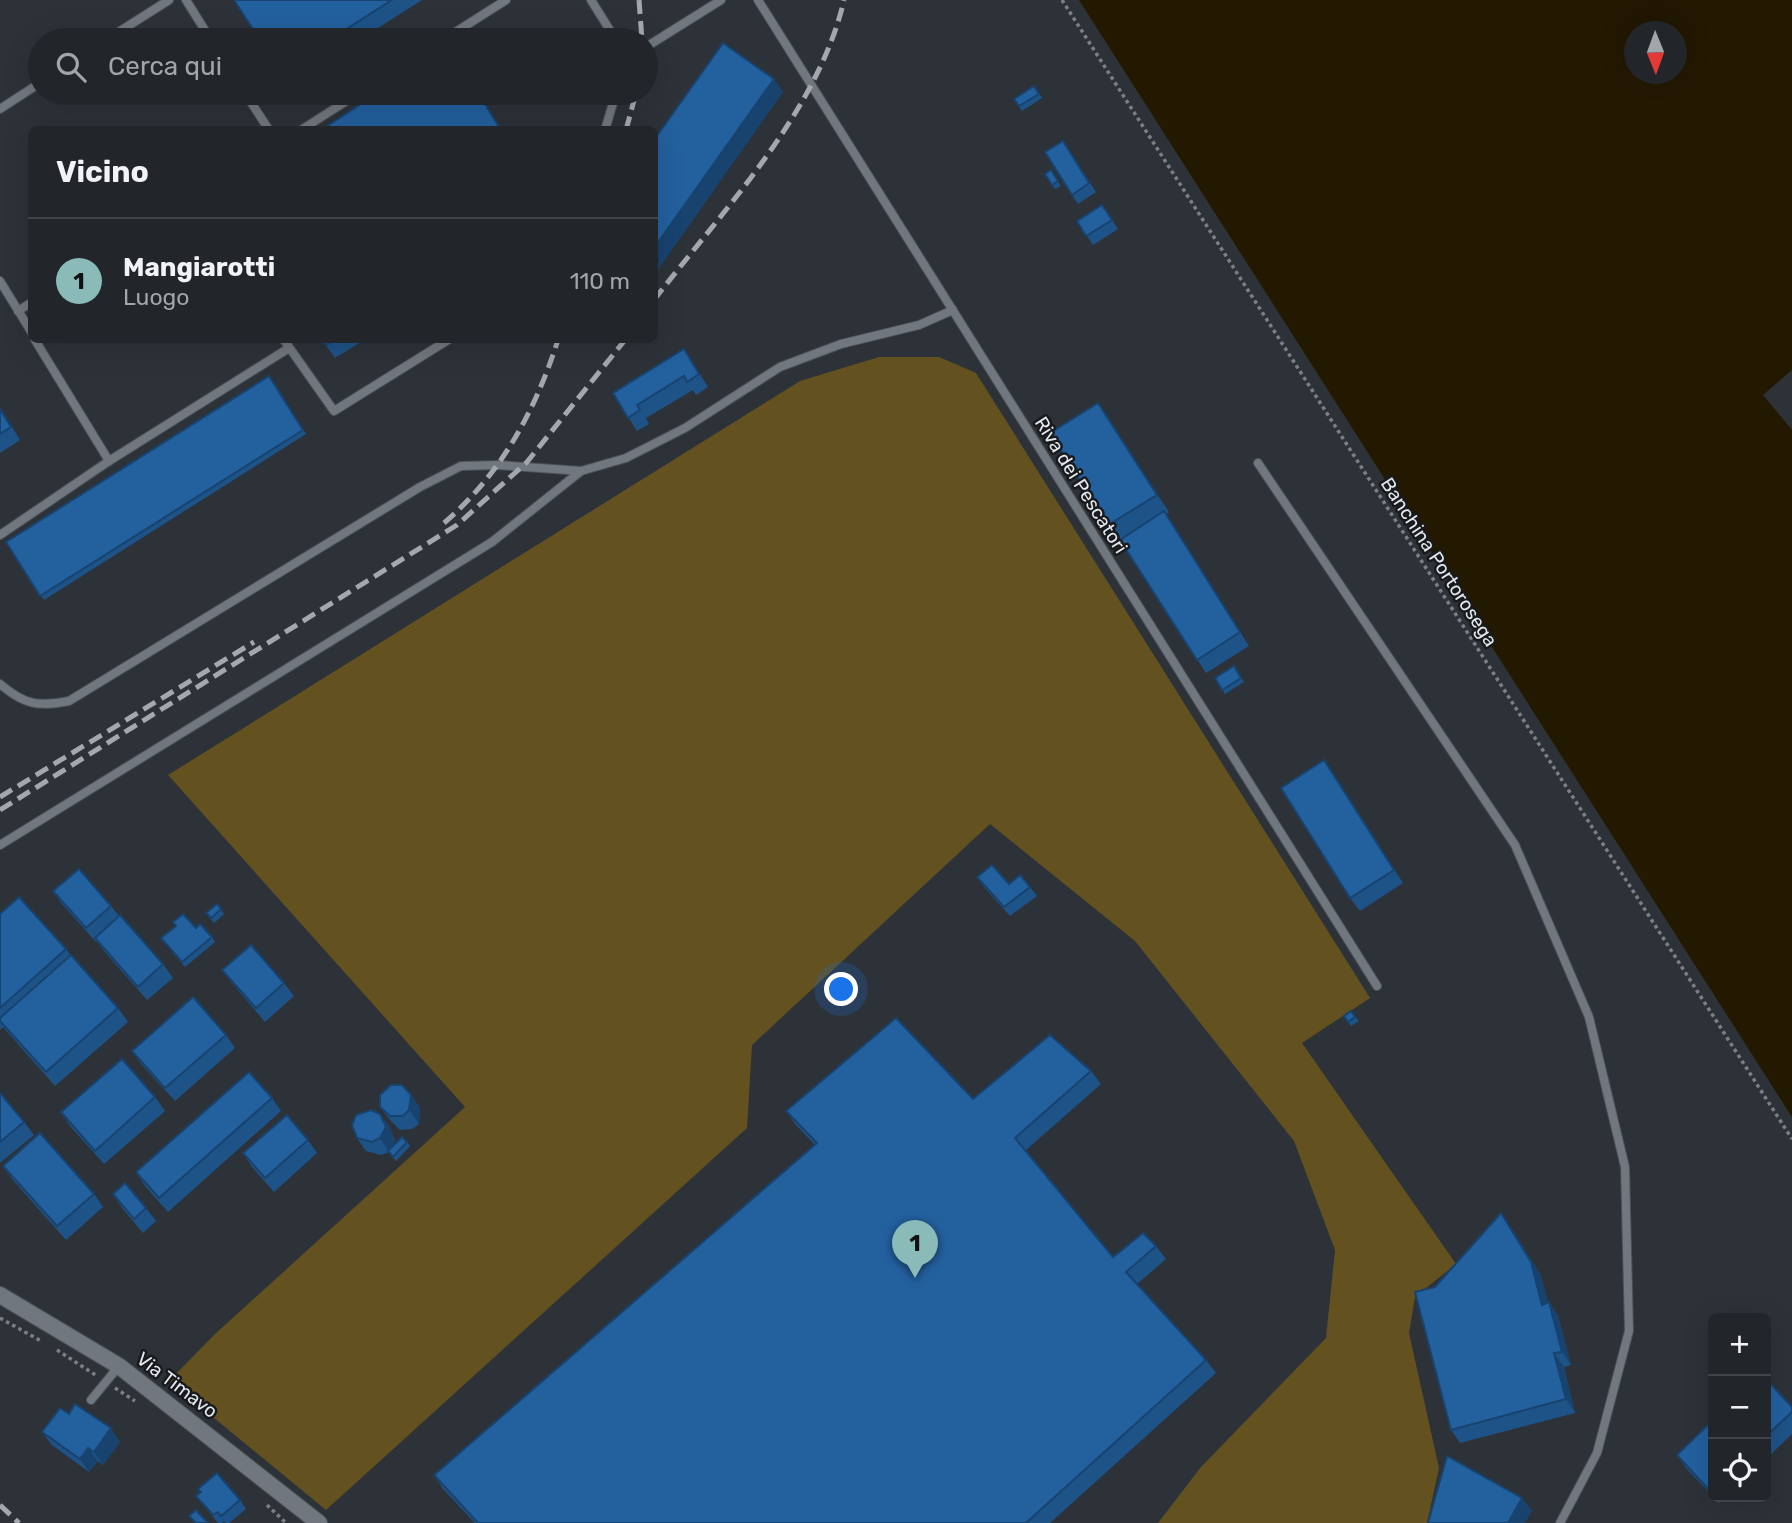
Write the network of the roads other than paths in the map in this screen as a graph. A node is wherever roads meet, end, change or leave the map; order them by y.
1 (169, 0) edge
2 (186, 0) edge
3 (506, 0) edge
4 (591, 0) edge
5 (721, 0) edge
6 (758, 0) edge
7 (125, 28) edge
8 (204, 28) edge
9 (462, 28) edge
10 (608, 28) edge
11 (658, 39) edge
12 (28, 91) edge
13 (252, 105) edge
14 (340, 105) edge
15 (612, 105) edge
16 (0, 109) edge
17 (266, 126) edge
18 (307, 126) edge
19 (606, 126) edge
20 (0, 281) edge
21 (28, 305) edge
22 (953, 310) junction
23 (18, 311) junction
24 (28, 327) edge
25 (37, 343) edge
26 (286, 343) edge
27 (442, 343) edge
28 (289, 348) junction
29 (109, 461) junction
30 (1258, 463) dead end
31 (581, 471) junction
32 (0, 535) edge
33 (0, 684) edge
34 (0, 845) edge
35 (1377, 986) dead end
36 (0, 1295) edge
37 (119, 1366) junction
38 (91, 1400) dead end
39 (319, 1523) edge
40 (1560, 1523) edge

1 - 7 lane
2 - 8 lane
3 - 9 lane
4 - 10 lane
5 - 11 lane
6 - 22 lane, Riva dei Pescatori
12 - 16 lane
13 - 17 lane
14 - 18 lane
15 - 19 lane
20 - 23 lane
21 - 23 lane
22 - 31 lane
22 - 35 lane, Riva dei Pescatori
23 - 24 lane
25 - 29 lane
26 - 28 lane
27 - 28 lane
28 - 29 lane
29 - 32 lane
30 - 40 lane
31 - 33 lane
31 - 34 lane
36 - 37 street, Via Timavo
37 - 38 lane
37 - 39 street, Via Timavo

